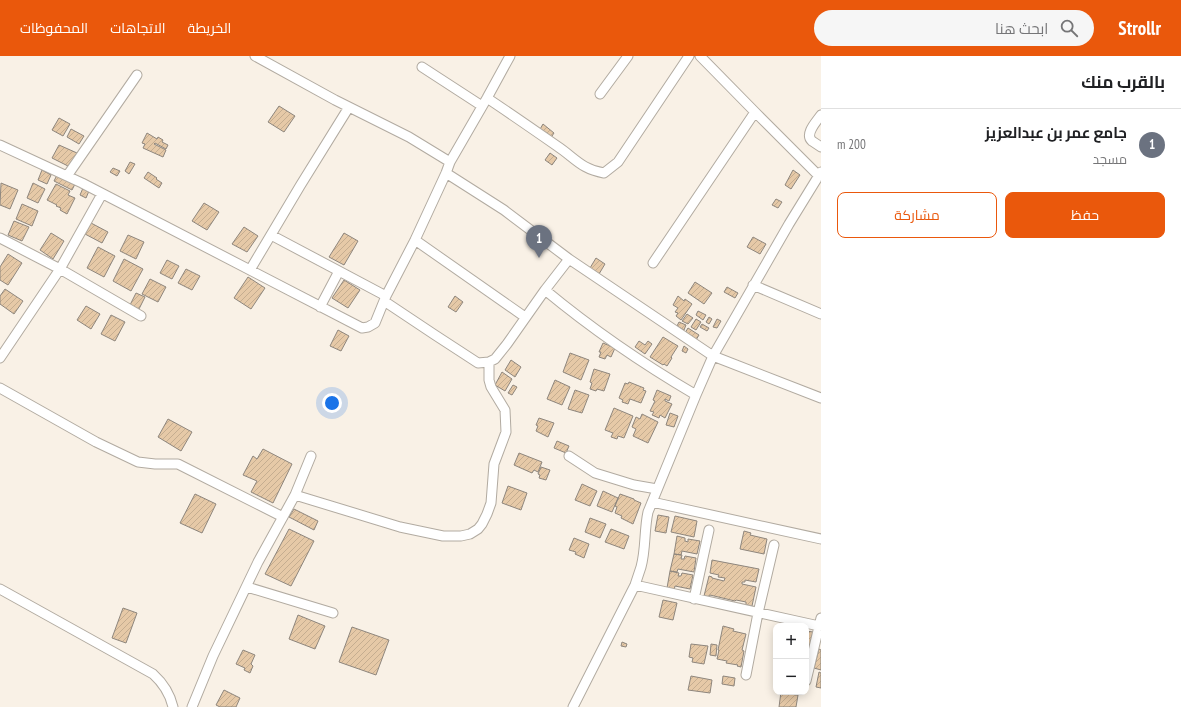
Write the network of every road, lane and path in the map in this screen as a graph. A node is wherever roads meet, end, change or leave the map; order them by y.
1 (255, 56) edge
2 (510, 56) edge
3 (628, 56) edge
4 (689, 56) edge
5 (700, 56) edge
6 (422, 67) dead end
7 (137, 74) dead end
8 (600, 94) dead end
9 (485, 102) junction
10 (349, 107) junction
11 (754, 112) junction
12 (821, 115) edge
13 (0, 145) edge
14 (821, 146) edge
15 (450, 162) junction
16 (446, 173) junction
17 (820, 174) edge
18 (67, 176) junction
19 (102, 194) junction
20 (271, 235) junction
21 (0, 238) edge
22 (415, 240) junction
23 (569, 259) junction
24 (653, 263) dead end
25 (60, 269) junction
26 (250, 270) junction
27 (339, 271) junction
28 (753, 285) junction
29 (545, 290) junction
30 (385, 299) junction
31 (320, 307) junction
32 (821, 314) edge
33 (141, 316) dead end
34 (525, 318) junction
35 (713, 356) junction
36 (0, 358) edge
37 (489, 362) junction
38 (0, 388) edge
39 (696, 395) junction
40 (821, 398) edge
41 (311, 456) dead end
42 (569, 456) dead end
43 (657, 489) junction
44 (294, 495) junction
45 (652, 502) junction
46 (283, 517) junction
47 (709, 530) dead end
48 (821, 539) edge
49 (774, 545) dead end
50 (634, 585) junction
51 (246, 587) junction
52 (0, 589) edge
53 (694, 599) junction
54 (333, 613) dead end
55 (758, 613) junction
56 (820, 622) edge
57 (809, 668) edge
58 (746, 675) dead end
59 (173, 707) edge
60 (192, 707) edge
61 (572, 707) edge

1 - 10 street
2 - 9 street
3 - 8 street
4 - 9 street
5 - 11 street
6 - 9 street
7 - 18 street
9 - 15 street
10 - 15 street
10 - 20 street
11 - 17 street
11 - 24 street
12 - 14 street
13 - 18 street
15 - 16 street
16 - 22 street
16 - 23 street
17 - 28 street
18 - 19 street
19 - 25 street
19 - 26 street
20 - 26 street
20 - 27 street
21 - 25 street
22 - 30 street
22 - 34 street
23 - 29 street
23 - 35 street
25 - 33 street
25 - 36 street
26 - 31 street
27 - 30 street
27 - 31 street
28 - 32 street
28 - 35 street
29 - 34 street
29 - 39 street
30 - 31 street
30 - 37 street
34 - 37 street
35 - 39 street
35 - 40 street
37 - 44 street
38 - 46 street
39 - 43 street
41 - 44 street
42 - 43 street
43 - 45 street
44 - 46 street
45 - 48 street
45 - 50 street
46 - 51 street
47 - 53 street
49 - 55 street
50 - 53 street
50 - 61 street
51 - 54 street
51 - 60 street
52 - 59 street
53 - 55 street
55 - 56 street
55 - 58 street
56 - 57 street

